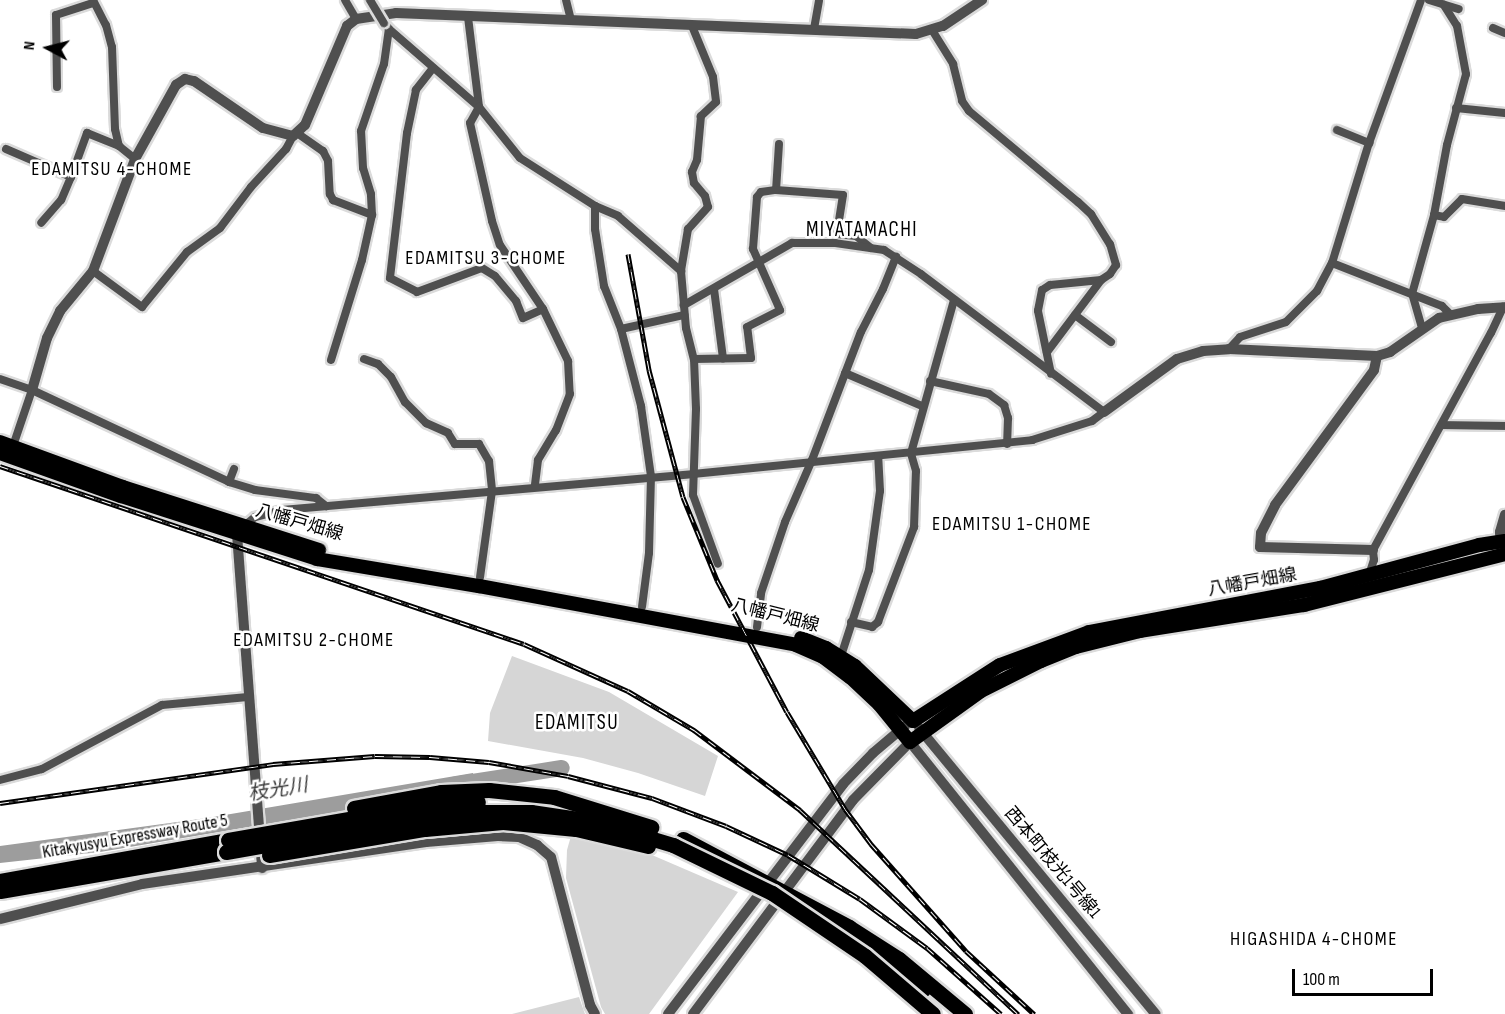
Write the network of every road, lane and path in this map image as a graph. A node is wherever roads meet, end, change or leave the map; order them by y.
1 (345, 0) edge
2 (370, 0) edge
3 (566, 0) edge
4 (819, 0) edge
5 (982, 0) edge
6 (1421, 0) edge
7 (1429, 0) edge
8 (93, 2) edge
9 (1444, 5) junction
10 (1459, 9) dead end
11 (468, 17) junction
12 (356, 19) junction
13 (571, 20) junction
14 (386, 26) junction
15 (692, 26) junction
16 (1493, 28) dead end
17 (814, 29) junction
18 (932, 30) junction
19 (1505, 33) edge
20 (433, 68) junction
21 (57, 87) dead end
22 (479, 107) junction
23 (1456, 108) junction
24 (1505, 113) edge
25 (1337, 130) dead end
26 (295, 134) junction
27 (1369, 143) junction
28 (779, 144) dead end
29 (119, 146) junction
30 (6, 149) dead end
31 (135, 159) junction
32 (71, 177) junction
33 (776, 190) junction
34 (595, 206) junction
35 (1505, 206) edge
36 (372, 215) junction
37 (1434, 215) junction
38 (41, 223) dead end
39 (871, 248) junction
40 (896, 257) junction
41 (760, 261) junction
42 (1332, 263) junction
43 (93, 271) junction
44 (681, 271) junction
45 (1101, 280) junction
46 (714, 289) junction
47 (1412, 294) junction
48 (954, 300) junction
49 (1504, 304) edge
50 (684, 305) junction
51 (543, 309) junction
52 (684, 315) junction
53 (1075, 315) junction
54 (1451, 315) junction
55 (1422, 328) junction
56 (621, 329) junction
57 (1112, 342) dead end
58 (1229, 349) junction
59 (1047, 352) junction
60 (1377, 356) junction
61 (694, 358) junction
62 (723, 358) junction
63 (364, 359) dead end
64 (331, 360) dead end
65 (845, 373) junction
66 (1052, 374) junction
67 (0, 379) edge
68 (930, 381) junction
69 (32, 390) junction
70 (922, 406) junction
71 (1104, 412) junction
72 (1442, 425) junction
73 (1505, 426) edge
74 (6, 444) edge
75 (1007, 444) junction
76 (0, 453) edge
77 (910, 453) junction
78 (878, 456) junction
79 (812, 460) junction
80 (234, 469) dead end
81 (693, 474) junction
82 (651, 476) junction
83 (229, 482) junction
84 (535, 486) junction
85 (492, 491) junction
86 (327, 506) junction
87 (1505, 515) edge
88 (241, 530) junction
89 (1503, 548) edge
90 (1373, 550) junction
91 (718, 564) dead end
92 (1369, 575) junction
93 (480, 577) junction
94 (642, 607) junction
95 (851, 622) junction
96 (757, 627) junction
97 (841, 656) junction
98 (248, 696) junction
99 (913, 721) junction
100 (900, 730) junction
101 (923, 732) junction
102 (910, 742) junction
103 (0, 780) edge
104 (631, 831) junction
105 (251, 838) junction
106 (680, 846) junction
107 (227, 851) junction
108 (262, 868) junction
109 (0, 881) edge
110 (764, 888) junction
111 (0, 891) edge
112 (779, 896) junction
113 (0, 919) edge
114 (923, 984) junction
115 (595, 1014) edge
116 (668, 1014) edge
117 (693, 1014) edge
118 (933, 1014) edge
119 (954, 1014) edge
120 (964, 1014) edge
121 (1128, 1014) edge
122 (1156, 1014) edge

1 - 12 street
2 - 14 street, bridge
3 - 13 street
4 - 17 street
5 - 18 street
6 - 27 street
7 - 9 street
8 - 21 street
8 - 29 street
9 - 10 street
9 - 23 street
11 - 12 street
11 - 13 street
11 - 22 street
12 - 26 street
13 - 15 street
14 - 20 street
14 - 36 street
15 - 17 street
15 - 44 street
16 - 19 street
17 - 18 street
18 - 45 street
20 - 22 street
20 - 51 street
22 - 34 street
22 - 51 street
23 - 24 street
23 - 37 street
25 - 27 street
26 - 31 street
26 - 36 street
26 - 43 street
27 - 42 street
28 - 33 street
29 - 31 street
29 - 32 street
30 - 32 street
31 - 43 street
32 - 38 street
33 - 39 street
33 - 41 street
34 - 44 street
34 - 56 street
35 - 37 street
36 - 64 street
37 - 47 street
39 - 40 street
39 - 41 street
40 - 48 street
40 - 65 street
41 - 46 street
41 - 62 street
42 - 47 street
42 - 58 street
43 - 69 street
44 - 50 street
45 - 53 street
45 - 59 street
46 - 50 street
46 - 62 street
47 - 54 street
47 - 55 street
48 - 66 street
48 - 68 street
49 - 54 street
49 - 72 street
50 - 52 street
51 - 84 street
52 - 56 street
52 - 61 street
53 - 57 street
53 - 59 street
54 - 55 street
55 - 60 street
56 - 82 street
58 - 60 street
58 - 71 street
59 - 66 street
60 - 90 street
61 - 62 street
61 - 81 street
63 - 85 street
65 - 70 street
65 - 79 street
66 - 71 street
67 - 69 street
68 - 70 street
68 - 75 street
69 - 74 street
69 - 83 street
70 - 77 street
71 - 75 street
72 - 73 street
72 - 90 street
74 - 88 main road, 八幡戸畑線
75 - 77 street
76 - 88 main road, 八幡戸畑線
77 - 78 street
77 - 95 street
78 - 79 street
78 - 95 street
79 - 81 street
79 - 96 street
80 - 83 street
81 - 82 street
81 - 91 street
82 - 84 street
82 - 94 street
83 - 86 street
84 - 85 street
85 - 86 street
85 - 93 street
86 - 88 street
87 - 89 street
88 - 93 main road, 八幡戸畑線
88 - 98 street
88 - 100 main road, 八幡戸畑線
89 - 92 main road, 八幡戸畑線
89 - 101 main road, 八幡戸畑線
90 - 92 street
92 - 99 main road, 八幡戸畑線
93 - 94 main road, 八幡戸畑線
94 - 96 main road, 八幡戸畑線
95 - 97 street
96 - 97 main road, 八幡戸畑線
97 - 99 main road, 八幡戸畑線
98 - 103 street
98 - 105 street
99 - 100 street
99 - 101 street, 西本町枝光1号線1
100 - 102 main road, 八幡戸畑線
100 - 110 street
101 - 102 main road, 八幡戸畑線
101 - 122 street, 西本町枝光1号線1
102 - 112 street, 八幡戸畑線
102 - 121 street, 西本町枝光1号線1
104 - 105 highway, Kitakyusyu Expressway Route 5, bridge
104 - 107 highway, Kitakyusyu Expressway Route 5, bridge
104 - 118 highway, Kitakyusyu Expressway Route 5, bridge
105 - 106 highway, bridge
105 - 107 highway, Kitakyusyu Expressway Route 5, bridge
105 - 108 street
106 - 107 highway, bridge
106 - 110 highway
107 - 109 highway, Kitakyusyu Expressway Route 5
107 - 111 highway, Kitakyusyu Expressway Route 5
108 - 113 street
108 - 115 street
110 - 112 highway
110 - 116 street
112 - 114 highway
112 - 117 street, 八幡戸畑線
114 - 119 highway
114 - 120 highway

